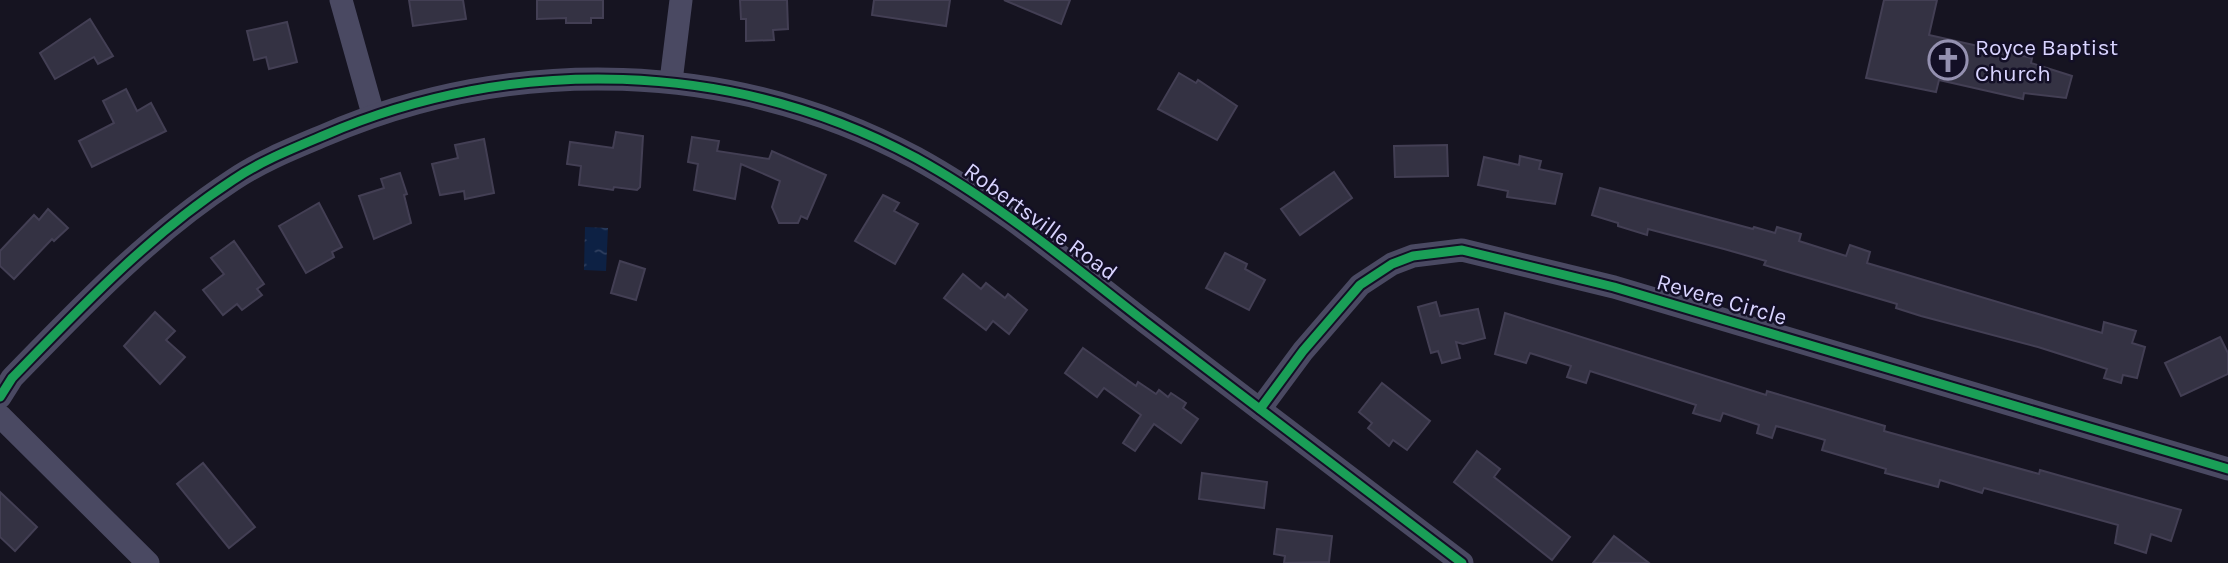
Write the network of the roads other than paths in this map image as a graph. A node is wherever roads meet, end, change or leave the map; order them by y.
1 (341, 0) edge
2 (681, 0) edge
3 (671, 81) junction
4 (373, 114) junction
5 (0, 397) edge
6 (1261, 409) junction
7 (0, 416) edge
8 (2228, 469) edge
9 (148, 563) edge
10 (1462, 563) edge

1 - 4 street
2 - 3 street
3 - 4 street, Robertsville Road
3 - 6 street, Robertsville Road
4 - 5 street, Robertsville Road
6 - 8 street, Revere Circle
6 - 10 street, Robertsville Road
7 - 9 street

